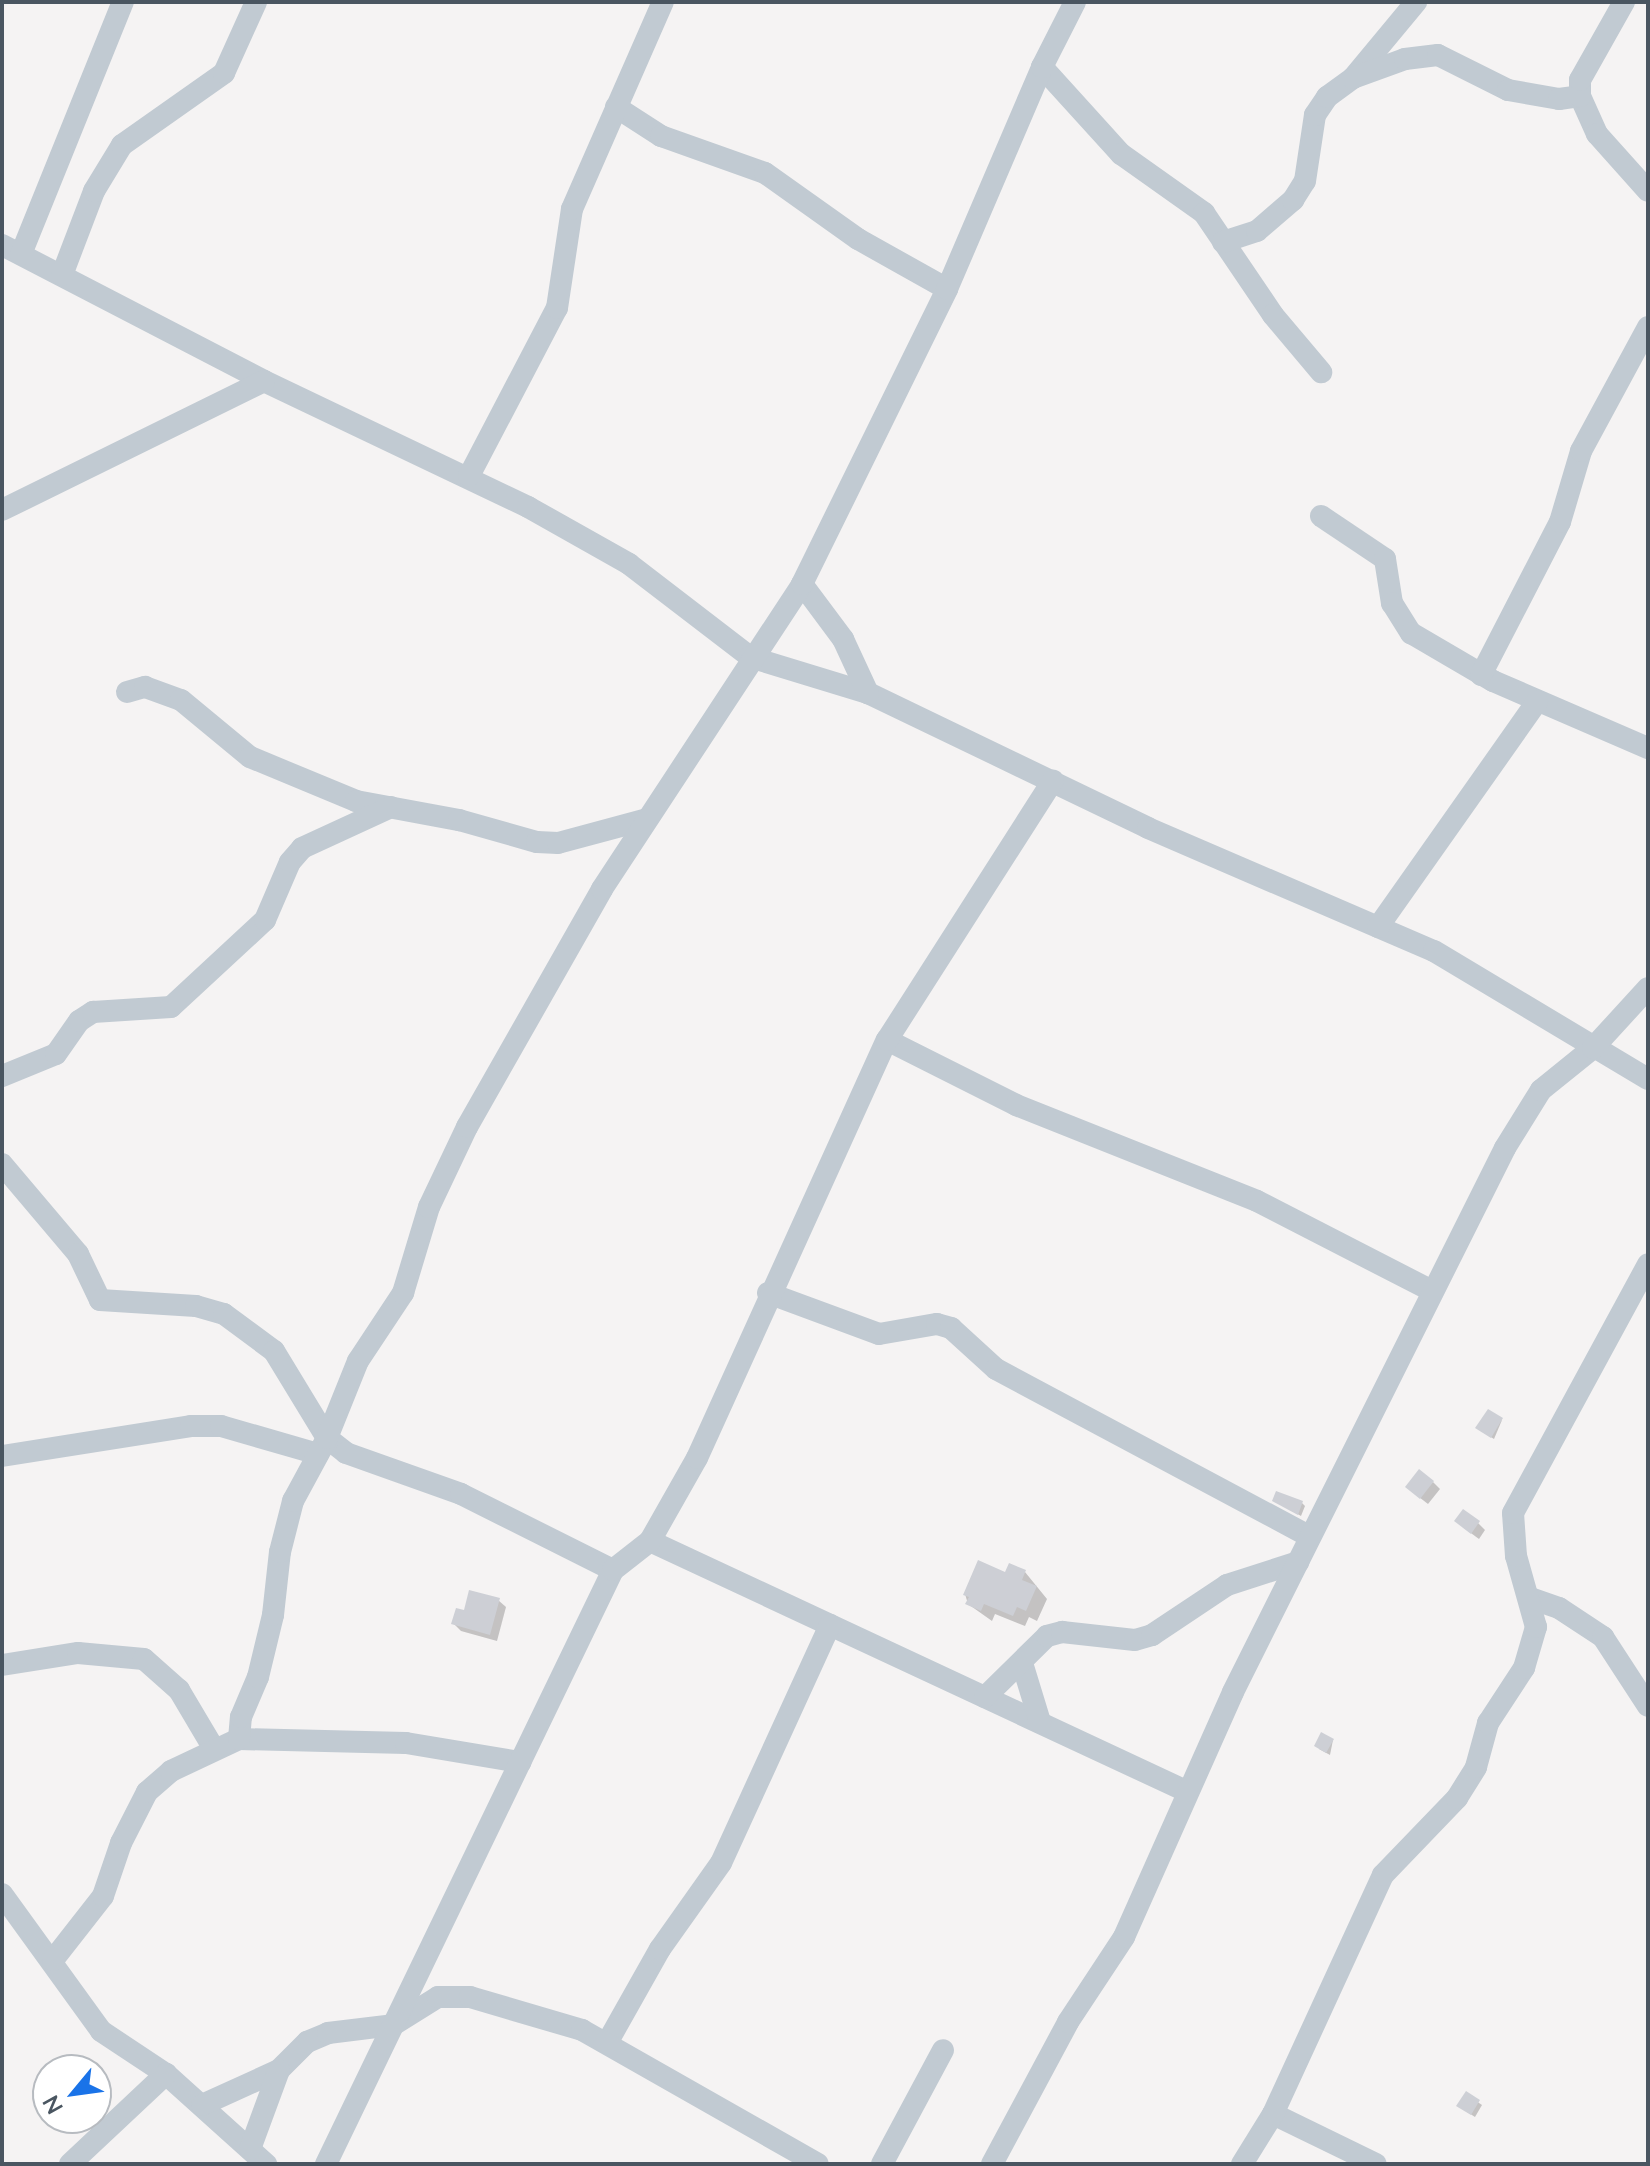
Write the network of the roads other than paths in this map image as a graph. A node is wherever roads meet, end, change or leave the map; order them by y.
1 (123, 2) edge
2 (256, 2) edge
3 (663, 2) edge
4 (1075, 2) edge
5 (1416, 2) edge
6 (1624, 2) edge
7 (1042, 67) junction
8 (1353, 78) junction
9 (1580, 96) junction
10 (616, 107) junction
11 (1648, 191) edge
12 (1223, 242) junction
13 (12, 249) edge
14 (62, 275) junction
15 (947, 289) junction
16 (1648, 327) edge
17 (1321, 372) dead end
18 (264, 381) junction
19 (469, 476) junction
20 (2, 510) edge
21 (1321, 516) dead end
22 (802, 584) junction
23 (750, 657) junction
24 (1481, 675) junction
25 (127, 692) dead end
26 (868, 693) junction
27 (1537, 702) junction
28 (1648, 748) edge
29 (1053, 780) junction
30 (392, 806) junction
31 (647, 819) junction
32 (1378, 927) junction
33 (1648, 988) edge
34 (887, 1040) junction
35 (1593, 1048) junction
36 (2, 1076) edge
37 (1648, 1079) edge
38 (2, 1164) edge
39 (1648, 1264) edge
40 (1432, 1291) junction
41 (768, 1293) junction
42 (323, 1446) junction
43 (2, 1456) edge
44 (1310, 1537) junction
45 (650, 1541) junction
46 (1298, 1562) junction
47 (613, 1570) junction
48 (1530, 1598) junction
49 (830, 1625) junction
50 (1022, 1663) junction
51 (2, 1665) edge
52 (985, 1697) junction
53 (1648, 1706) edge
54 (1040, 1722) junction
55 (239, 1739) junction
56 (214, 1749) junction
57 (520, 1762) junction
58 (1186, 1791) junction
59 (2, 1894) edge
60 (53, 1960) junction
61 (393, 2025) junction
62 (607, 2043) junction
63 (943, 2050) dead end
64 (279, 2070) junction
65 (166, 2074) junction
66 (202, 2105) junction
67 (1273, 2114) junction
68 (258, 2157) edge
69 (70, 2164) edge
70 (326, 2164) edge
71 (818, 2164) edge
72 (882, 2164) edge
73 (992, 2164) edge
74 (1242, 2164) edge
75 (1376, 2164) edge

1 - 13 street
2 - 14 street
3 - 10 street
4 - 7 street
5 - 8 street
6 - 9 street
7 - 12 street
7 - 15 street
8 - 9 street
8 - 12 street
9 - 11 street
10 - 15 street
10 - 19 street
12 - 17 street
13 - 14 street
14 - 18 street
15 - 22 street
16 - 24 street
18 - 19 street
18 - 20 street
19 - 23 street
21 - 24 street
22 - 23 street
22 - 26 street
23 - 26 street
23 - 31 street
24 - 27 street
25 - 30 street
26 - 29 street
27 - 28 street
27 - 32 street
29 - 32 street
29 - 34 street
30 - 31 street
30 - 36 street
31 - 42 street
32 - 35 street
33 - 35 street
34 - 40 street
34 - 41 street
35 - 37 street
35 - 40 street
38 - 42 street
39 - 48 street
40 - 44 street
41 - 44 street
41 - 45 street
42 - 43 street
42 - 47 street
42 - 55 street
44 - 46 street
45 - 47 street
45 - 49 street
46 - 50 street
46 - 58 street
47 - 57 street
48 - 53 street
48 - 67 street
49 - 52 street
49 - 62 street
50 - 52 street
50 - 54 street
51 - 56 street
52 - 54 street
54 - 58 street
55 - 56 street
55 - 57 street
56 - 60 street
57 - 61 street
58 - 73 street
59 - 60 street
60 - 65 street
61 - 62 street
61 - 64 street
61 - 70 street
62 - 71 street
63 - 72 street
64 - 66 street
64 - 68 street
65 - 66 street
65 - 69 street
66 - 68 street
67 - 74 street
67 - 75 street

